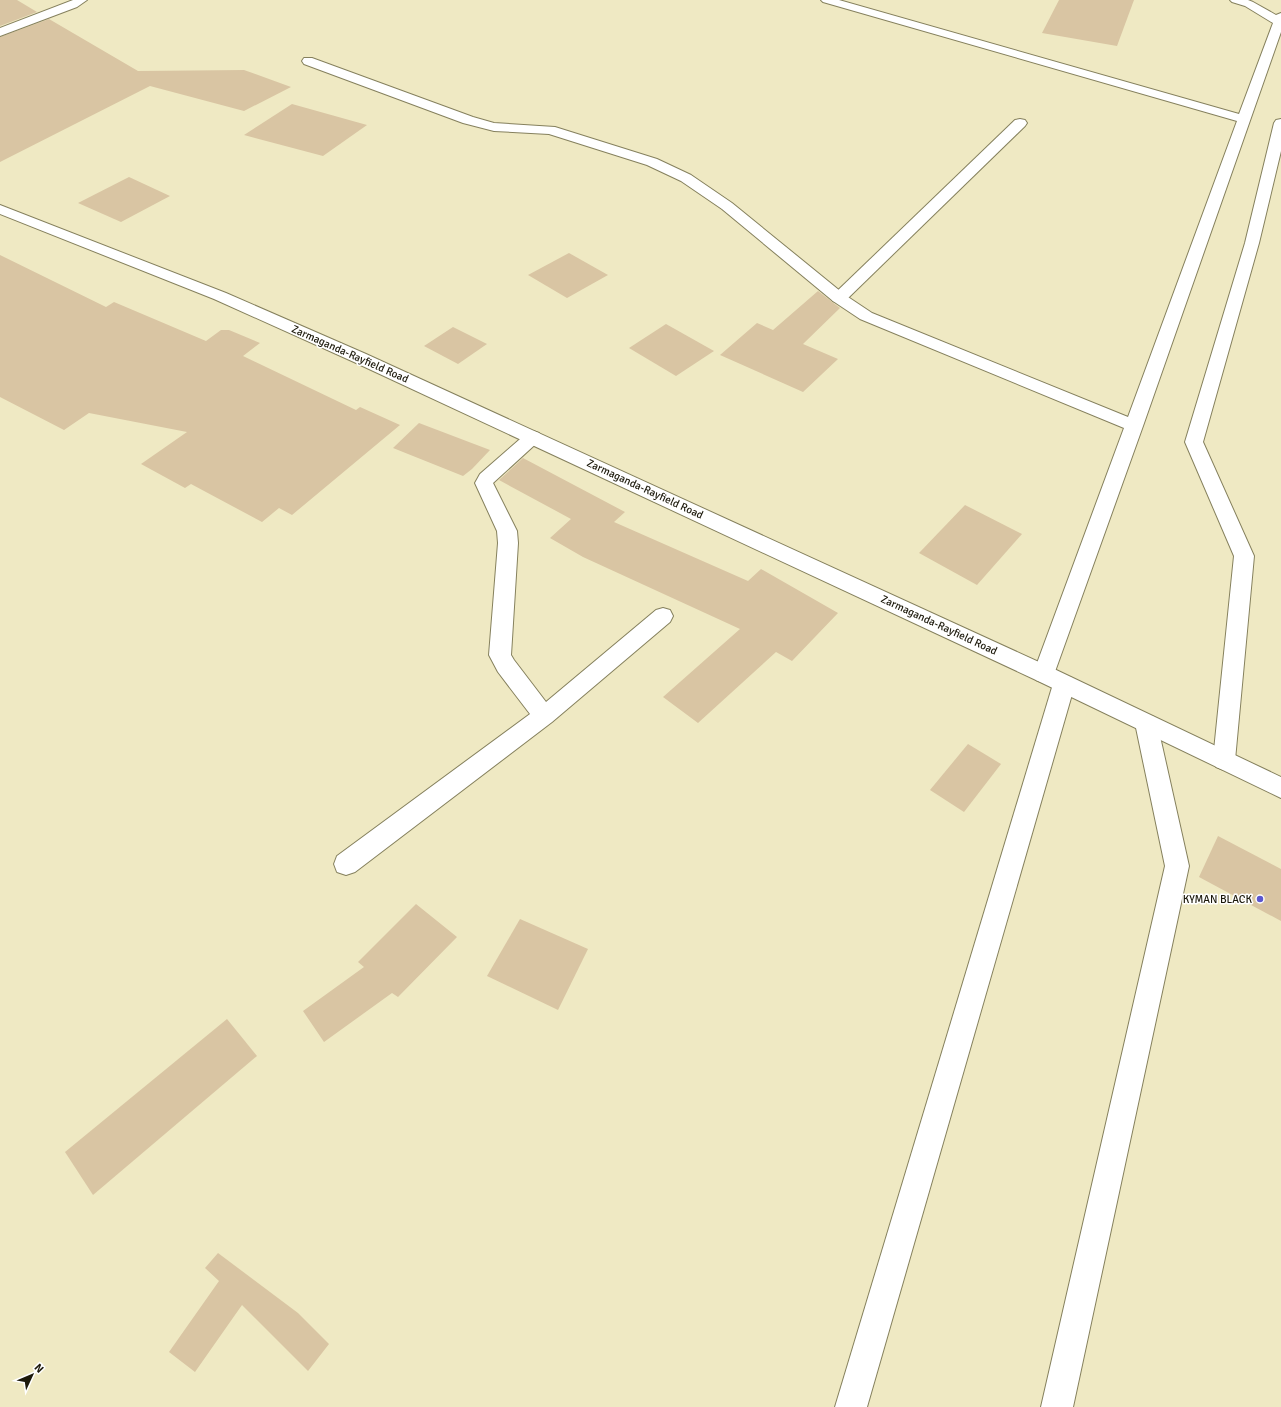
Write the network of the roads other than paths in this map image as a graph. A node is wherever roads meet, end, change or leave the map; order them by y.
1 (81, 0) edge
2 (828, 0) edge
3 (1236, 0) edge
4 (1280, 19) edge
5 (0, 32) edge
6 (308, 61) dead end
7 (1244, 119) junction
8 (1020, 123) dead end
9 (1281, 123) edge
10 (0, 209) edge
11 (839, 298) junction
12 (1134, 426) junction
13 (533, 437) junction
14 (663, 616) dead end
15 (1054, 679) junction
16 (544, 716) junction
17 (1146, 723) junction
18 (1224, 760) junction
19 (1281, 788) edge
20 (346, 864) dead end
21 (851, 1407) edge
22 (1057, 1407) edge

1 - 5 street
2 - 7 street
3 - 4 street
4 - 7 street
6 - 11 street
7 - 12 street
8 - 11 street
9 - 18 street
10 - 13 street, Zarmaganda-Rayfield Road
11 - 12 street
12 - 15 street
13 - 15 street, Zarmaganda-Rayfield Road
13 - 16 street
14 - 16 street
15 - 17 street, Zarmaganda-Rayfield Road
15 - 21 street
16 - 20 street
17 - 18 street, Zarmaganda-Rayfield Road
17 - 22 street
18 - 19 street, Zarmaganda-Rayfield Road

